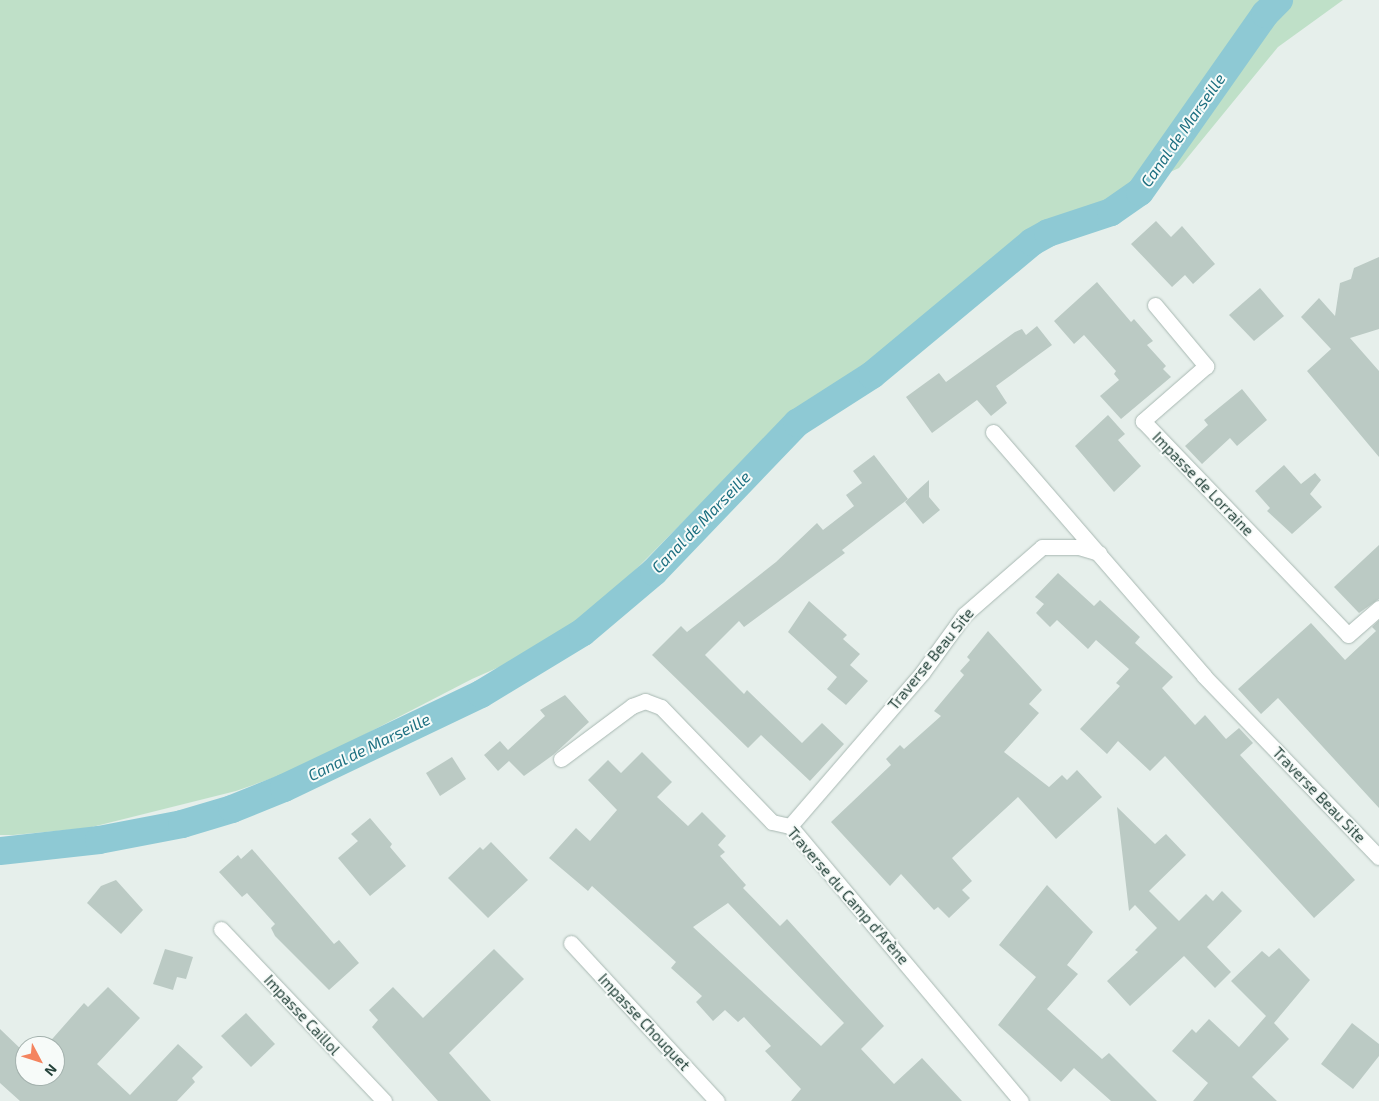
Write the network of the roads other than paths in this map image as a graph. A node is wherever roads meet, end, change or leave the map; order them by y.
1 (1155, 305) dead end
2 (993, 432) dead end
3 (1101, 554) junction
4 (1379, 608) edge
5 (561, 759) dead end
6 (790, 826) junction
7 (1379, 857) edge
8 (221, 929) dead end
9 (571, 943) dead end
10 (384, 1101) edge
11 (716, 1101) edge
12 (1021, 1101) edge

1 - 4 street, Impasse de Lorraine
2 - 3 street, Traverse Beau Site
3 - 6 street, Traverse Beau Site
3 - 7 street, Traverse Beau Site
5 - 6 street, Traverse du Camp d'Arène
6 - 12 street, Traverse du Camp d'Arène
8 - 10 street, Impasse Caillol
9 - 11 street, Impasse Chouquet

